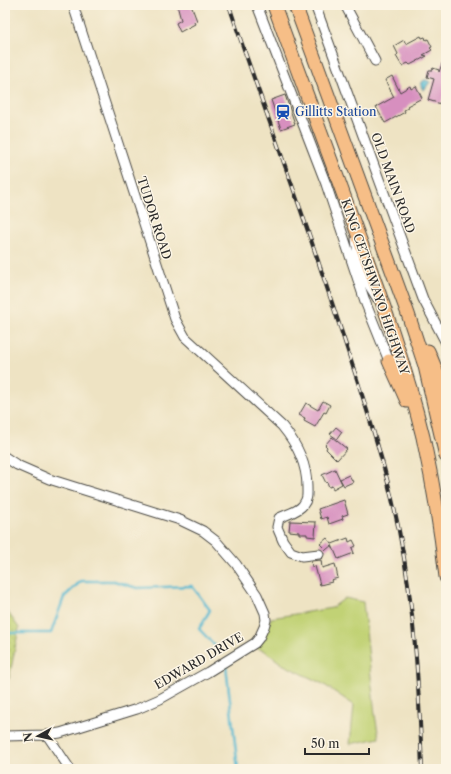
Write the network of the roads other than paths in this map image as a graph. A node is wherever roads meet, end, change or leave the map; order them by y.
1 (74, 5) edge
2 (257, 5) edge
3 (274, 5) edge
4 (295, 5) edge
5 (315, 5) edge
6 (345, 5) edge
7 (375, 61) dead end
8 (412, 326) junction
9 (446, 343) edge
10 (389, 361) joint
11 (446, 414) edge
12 (423, 437) junction
13 (446, 447) edge
14 (5, 457) edge
15 (319, 554) dead end
16 (446, 577) edge
17 (48, 735) junction
18 (5, 736) edge
19 (70, 769) edge

1 - 15 street, TUDOR ROAD
2 - 10 street
3 - 12 highway, KING CETSHWAYO HIGHWAY
4 - 8 highway, KING CETSHWAYO HIGHWAY
5 - 9 street, OLD MAIN ROAD
6 - 7 street
8 - 11 highway
8 - 13 highway, KING CETSHWAYO HIGHWAY
10 - 12 highway
12 - 16 highway, KING CETSHWAYO HIGHWAY
14 - 17 street, EDWARD DRIVE
17 - 18 street, EDWARD DRIVE
17 - 19 street

